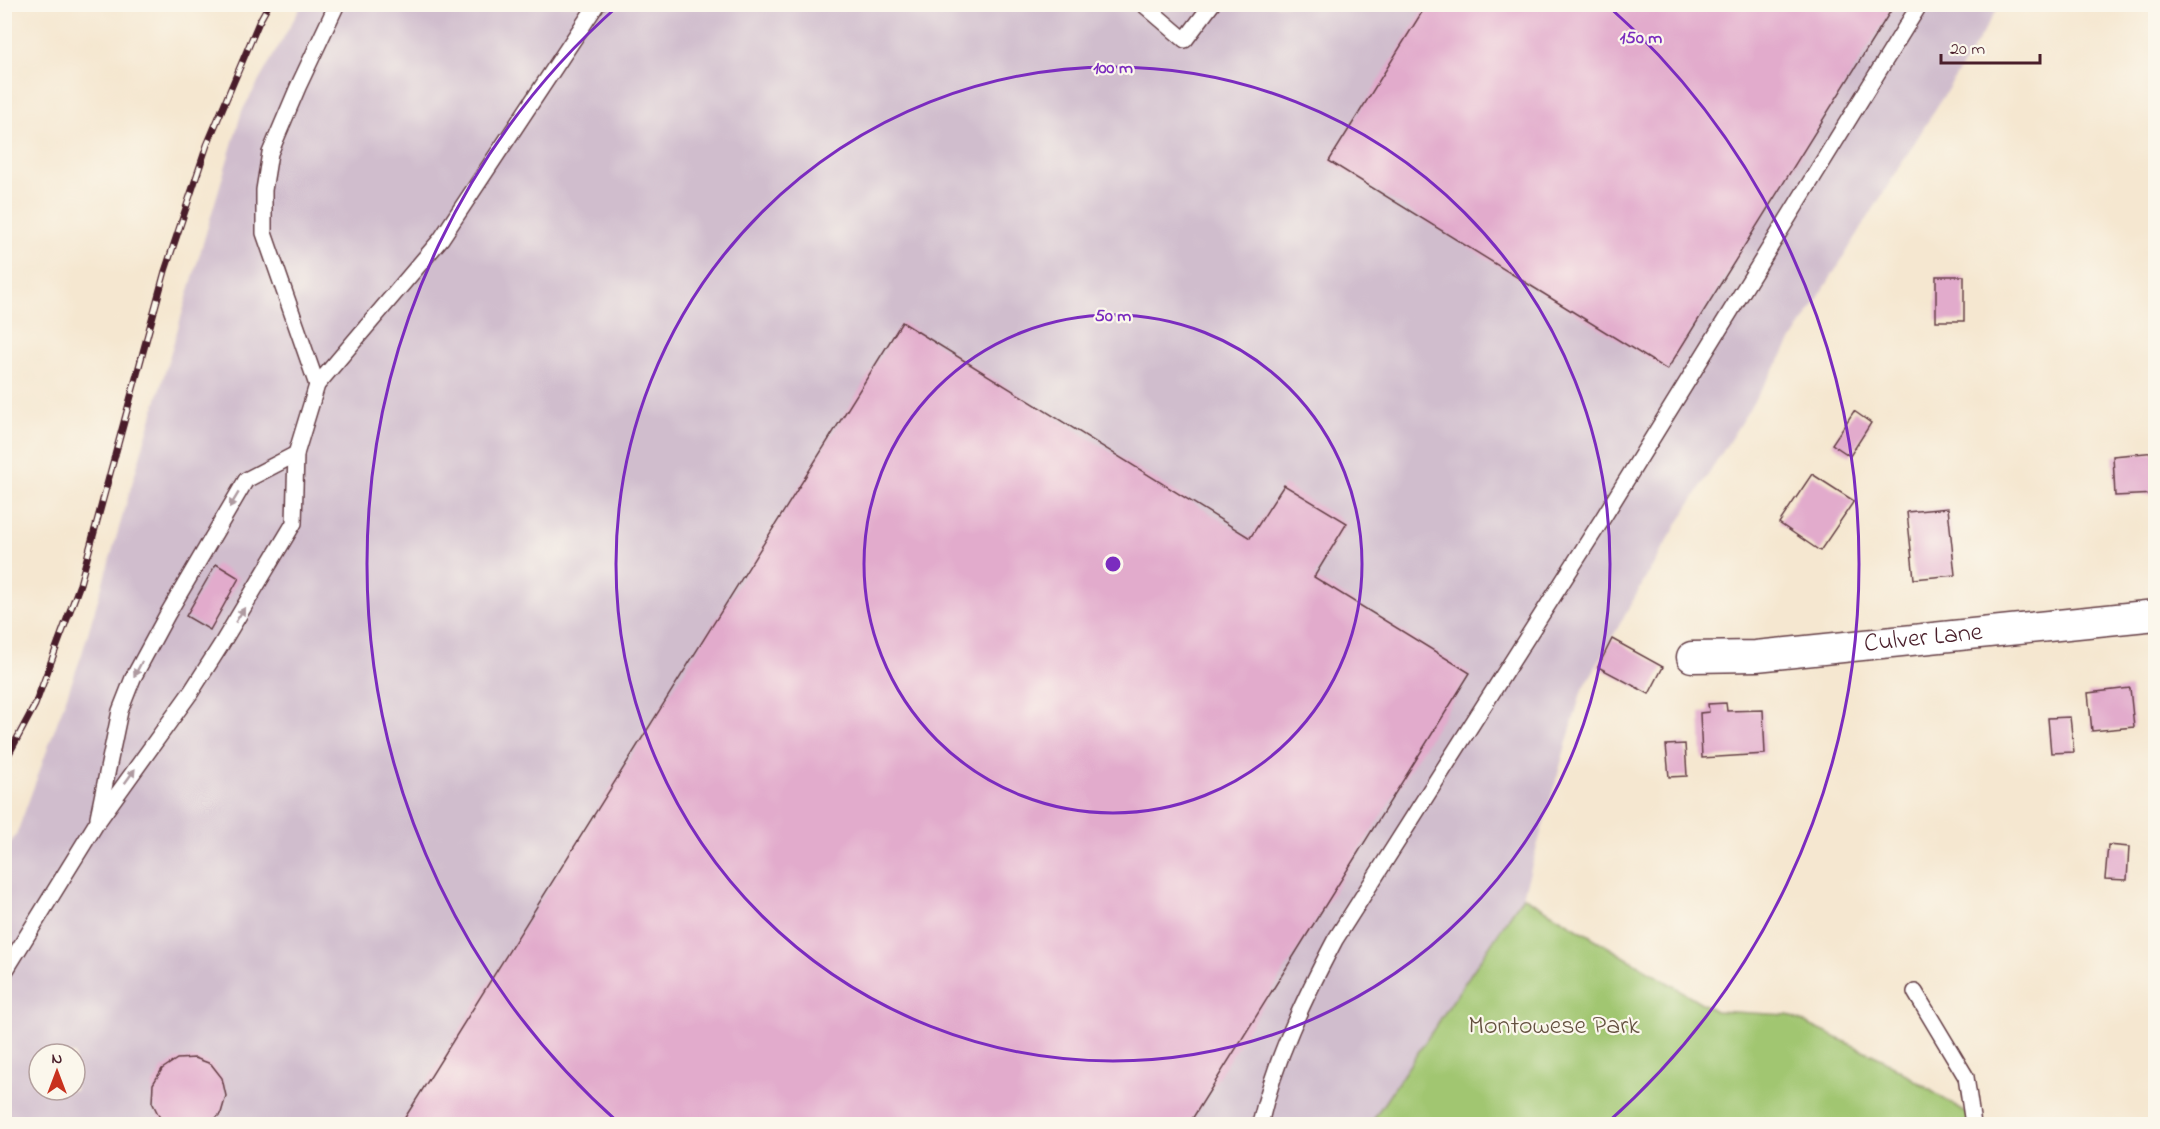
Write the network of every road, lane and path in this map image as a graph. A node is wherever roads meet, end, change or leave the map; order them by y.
1 (337, 4) edge
2 (597, 4) edge
3 (1143, 4) edge
4 (1212, 4) edge
5 (1920, 4) edge
6 (317, 385) junction
7 (297, 454) junction
8 (2156, 615) edge
9 (1692, 657) dead end
10 (96, 824) junction
11 (4, 973) edge
12 (1915, 992) dead end
13 (1260, 1125) edge
14 (1974, 1125) edge

1 - 6 lane
2 - 6 lane
3 - 4 lane
5 - 13 lane
6 - 7 lane
10 -> 7 lane
7 -> 10 lane
8 - 9 street, Culver Lane
10 - 11 lane
12 - 14 lane

